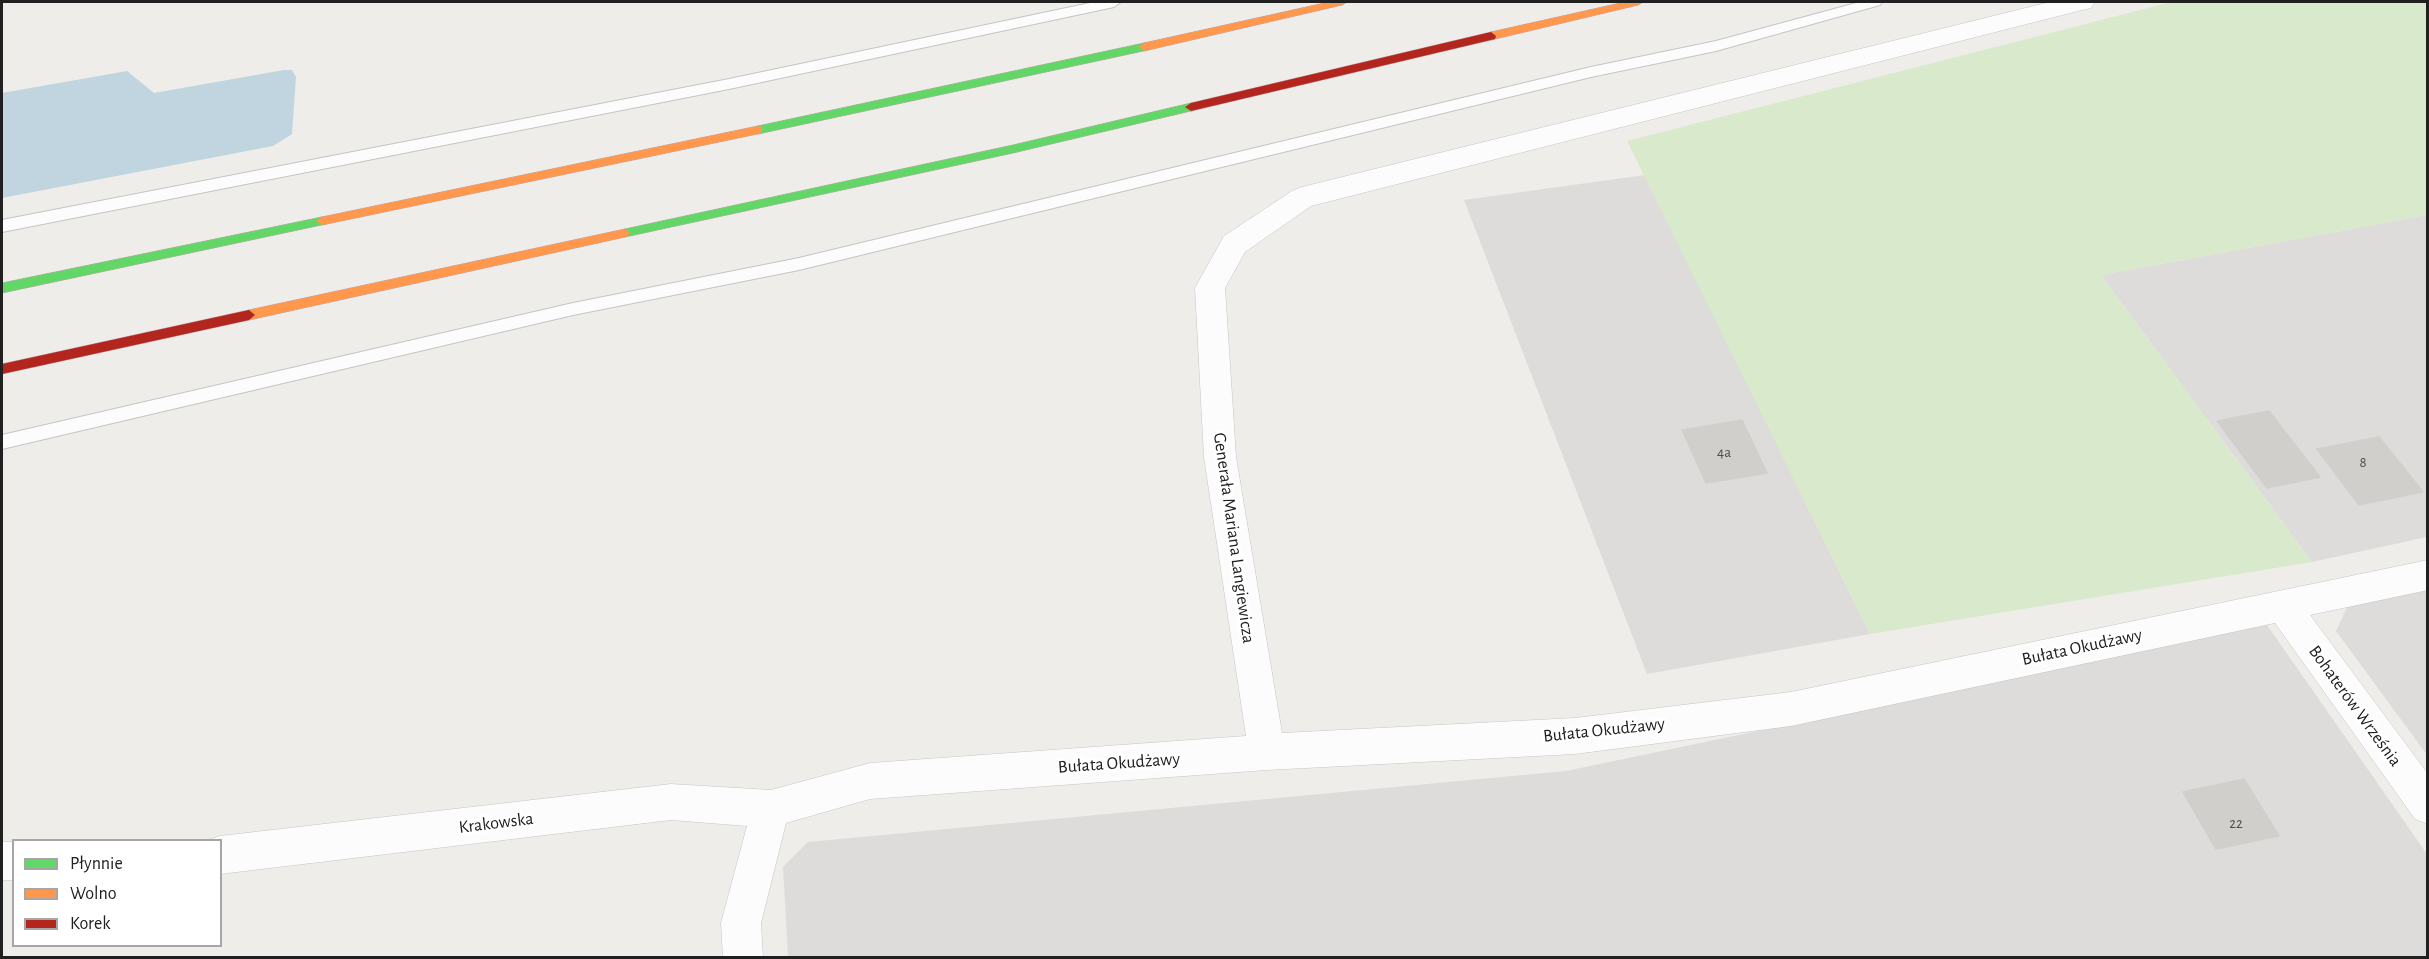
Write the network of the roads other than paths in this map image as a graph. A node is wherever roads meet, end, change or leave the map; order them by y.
1 (1114, 2) edge
2 (1342, 2) edge
3 (1638, 2) edge
4 (1875, 2) edge
5 (2082, 2) edge
6 (2, 226) edge
7 (2, 288) edge
8 (2, 369) edge
9 (2, 442) edge
10 (2427, 575) edge
11 (2282, 605) junction
12 (1267, 752) junction
13 (2427, 806) edge
14 (771, 809) junction
15 (222, 855) edge
16 (743, 957) edge

1 - 6 lane
2 - 7 highway
3 - 8 highway
4 - 9 lane
5 - 12 street, Generała Mariana Langiewicza
10 - 11 street, Bułata Okudżawy
11 - 12 street, Bułata Okudżawy
11 - 13 street, Bohaterów Września
12 - 14 street, Bułata Okudżawy
14 - 15 street, Krakowska
14 - 16 street

